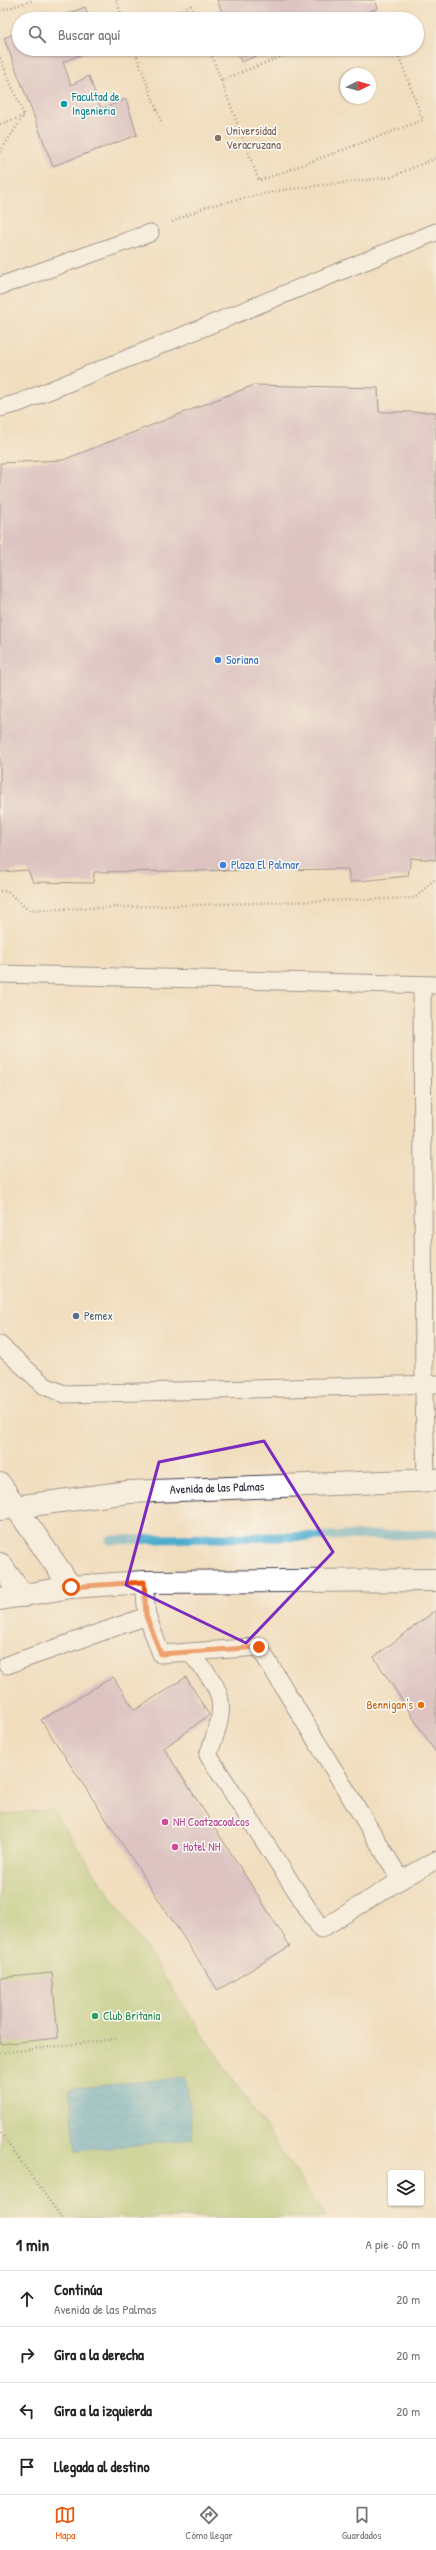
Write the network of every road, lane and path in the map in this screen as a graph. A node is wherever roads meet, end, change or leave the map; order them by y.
1 (33, 0) edge
2 (116, 0) edge
3 (0, 12) edge
4 (120, 12) edge
5 (177, 12) edge
6 (193, 12) edge
7 (137, 56) edge
8 (212, 56) edge
9 (284, 56) edge
10 (399, 56) edge
11 (0, 58) edge
12 (221, 80) junction
13 (24, 116) junction
14 (161, 121) dead end
15 (0, 124) edge
16 (0, 152) edge
17 (436, 158) edge
18 (436, 232) edge
19 (150, 233) joint
20 (0, 286) edge
21 (0, 408) edge
22 (436, 878) edge
23 (0, 891) edge
24 (0, 974) edge
25 (429, 985) edge
26 (0, 1344) edge
27 (430, 1384) edge
28 (431, 1480) edge
29 (0, 1484) edge
30 (7, 1507) edge
31 (0, 1564) edge
32 (436, 1580) edge
33 (144, 1582) junction
34 (71, 1587) junction
35 (23, 1596) junction
36 (0, 1599) edge
37 (146, 1616) junction
38 (189, 1652) junction
39 (7, 1666) dead end
40 (436, 1860) edge
41 (401, 1880) junction
42 (116, 2039) dead end
43 (0, 2053) edge
44 (0, 2133) edge
45 (62, 2218) edge

1 - 3 path
2 - 4 path
5 - 6 path
7 - 14 path
8 - 12 path
9 - 12 path
10 - 12 path
11 - 13 path
13 - 15 path
13 - 16 path
17 - 19 path
18 - 21 lane
19 - 20 lane
22 - 23 path
24 - 25 lane
25 - 27 lane
26 - 27 lane
27 - 28 lane
28 - 30 main road, Avenida de las Palmas
29 - 30 main road
30 - 34 main road
31 - 35 main road
32 - 33 main road
33 - 34 main road
33 - 37 lane
34 - 35 main road
35 - 36 main road
37 - 38 lane
37 - 39 lane
38 - 41 lane
38 - 41 lane
40 - 41 lane
42 - 43 path
44 - 45 path

